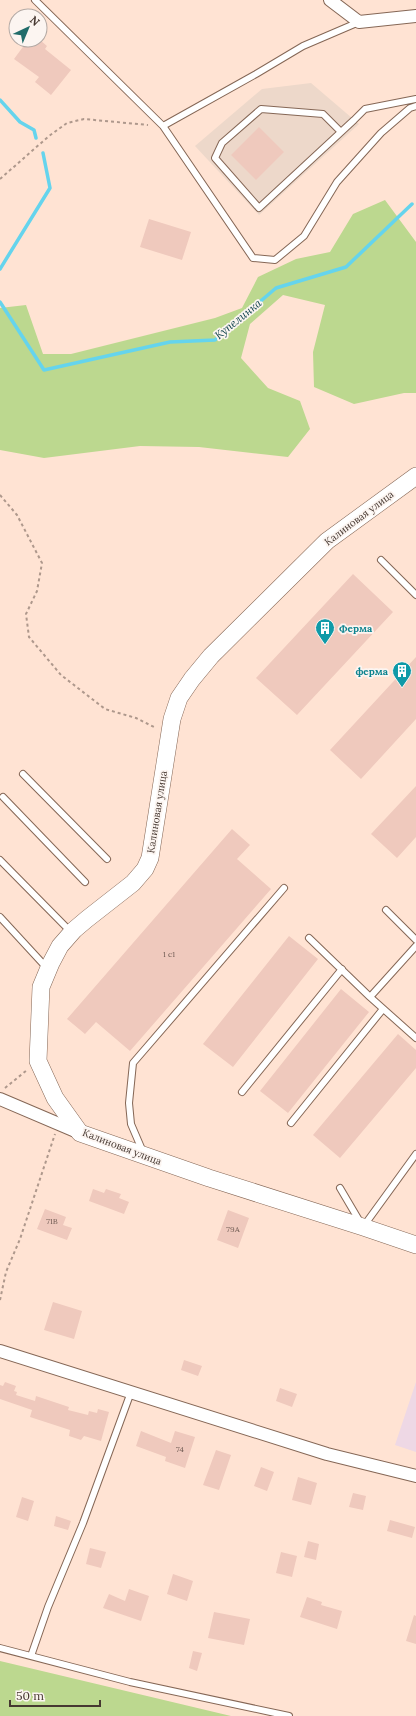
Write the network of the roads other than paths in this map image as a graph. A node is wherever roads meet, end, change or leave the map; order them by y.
1 (35, 0) edge
2 (330, 0) edge
3 (416, 16) edge
4 (359, 22) junction
5 (416, 99) edge
6 (416, 106) edge
7 (163, 126) junction
8 (341, 132) junction
9 (416, 476) edge
10 (381, 560) dead end
11 (416, 595) edge
12 (23, 774) dead end
13 (3, 797) dead end
14 (107, 859) dead end
15 (0, 860) edge
16 (85, 882) dead end
17 (284, 888) dead end
18 (386, 910) dead end
19 (0, 917) edge
20 (72, 933) junction
21 (309, 938) dead end
22 (416, 940) edge
23 (416, 946) edge
24 (342, 969) junction
25 (48, 970) junction
26 (370, 997) junction
27 (383, 1009) junction
28 (416, 1038) edge
29 (242, 1092) dead end
30 (0, 1098) edge
31 (291, 1123) dead end
32 (80, 1133) junction
33 (144, 1156) junction
34 (415, 1158) edge
35 (340, 1188) dead end
36 (363, 1227) junction
37 (416, 1245) edge
38 (0, 1351) edge
39 (131, 1392) junction
40 (416, 1476) edge
41 (0, 1648) edge
42 (31, 1656) junction
43 (289, 1716) edge

1 - 7 lane
2 - 4 street
3 - 4 street
4 - 7 lane
5 - 8 lane
6 - 7 lane
8 - 8 lane
9 - 20 street, Калиновая улица
10 - 11 lane
12 - 14 lane
13 - 16 lane
15 - 20 lane
17 - 33 lane
18 - 22 lane
19 - 25 lane
20 - 25 street, Калиновая улица
21 - 24 lane
23 - 26 lane
24 - 26 lane
24 - 29 lane
25 - 32 street, Калиновая улица
26 - 27 lane
27 - 28 lane
27 - 31 lane
30 - 32 street
32 - 33 street, Калиновая улица
33 - 36 street, Калиновая улица
34 - 36 lane
35 - 36 lane
36 - 37 street, Калиновая улица
38 - 39 street
39 - 40 street
39 - 42 lane
41 - 42 lane
42 - 43 lane

